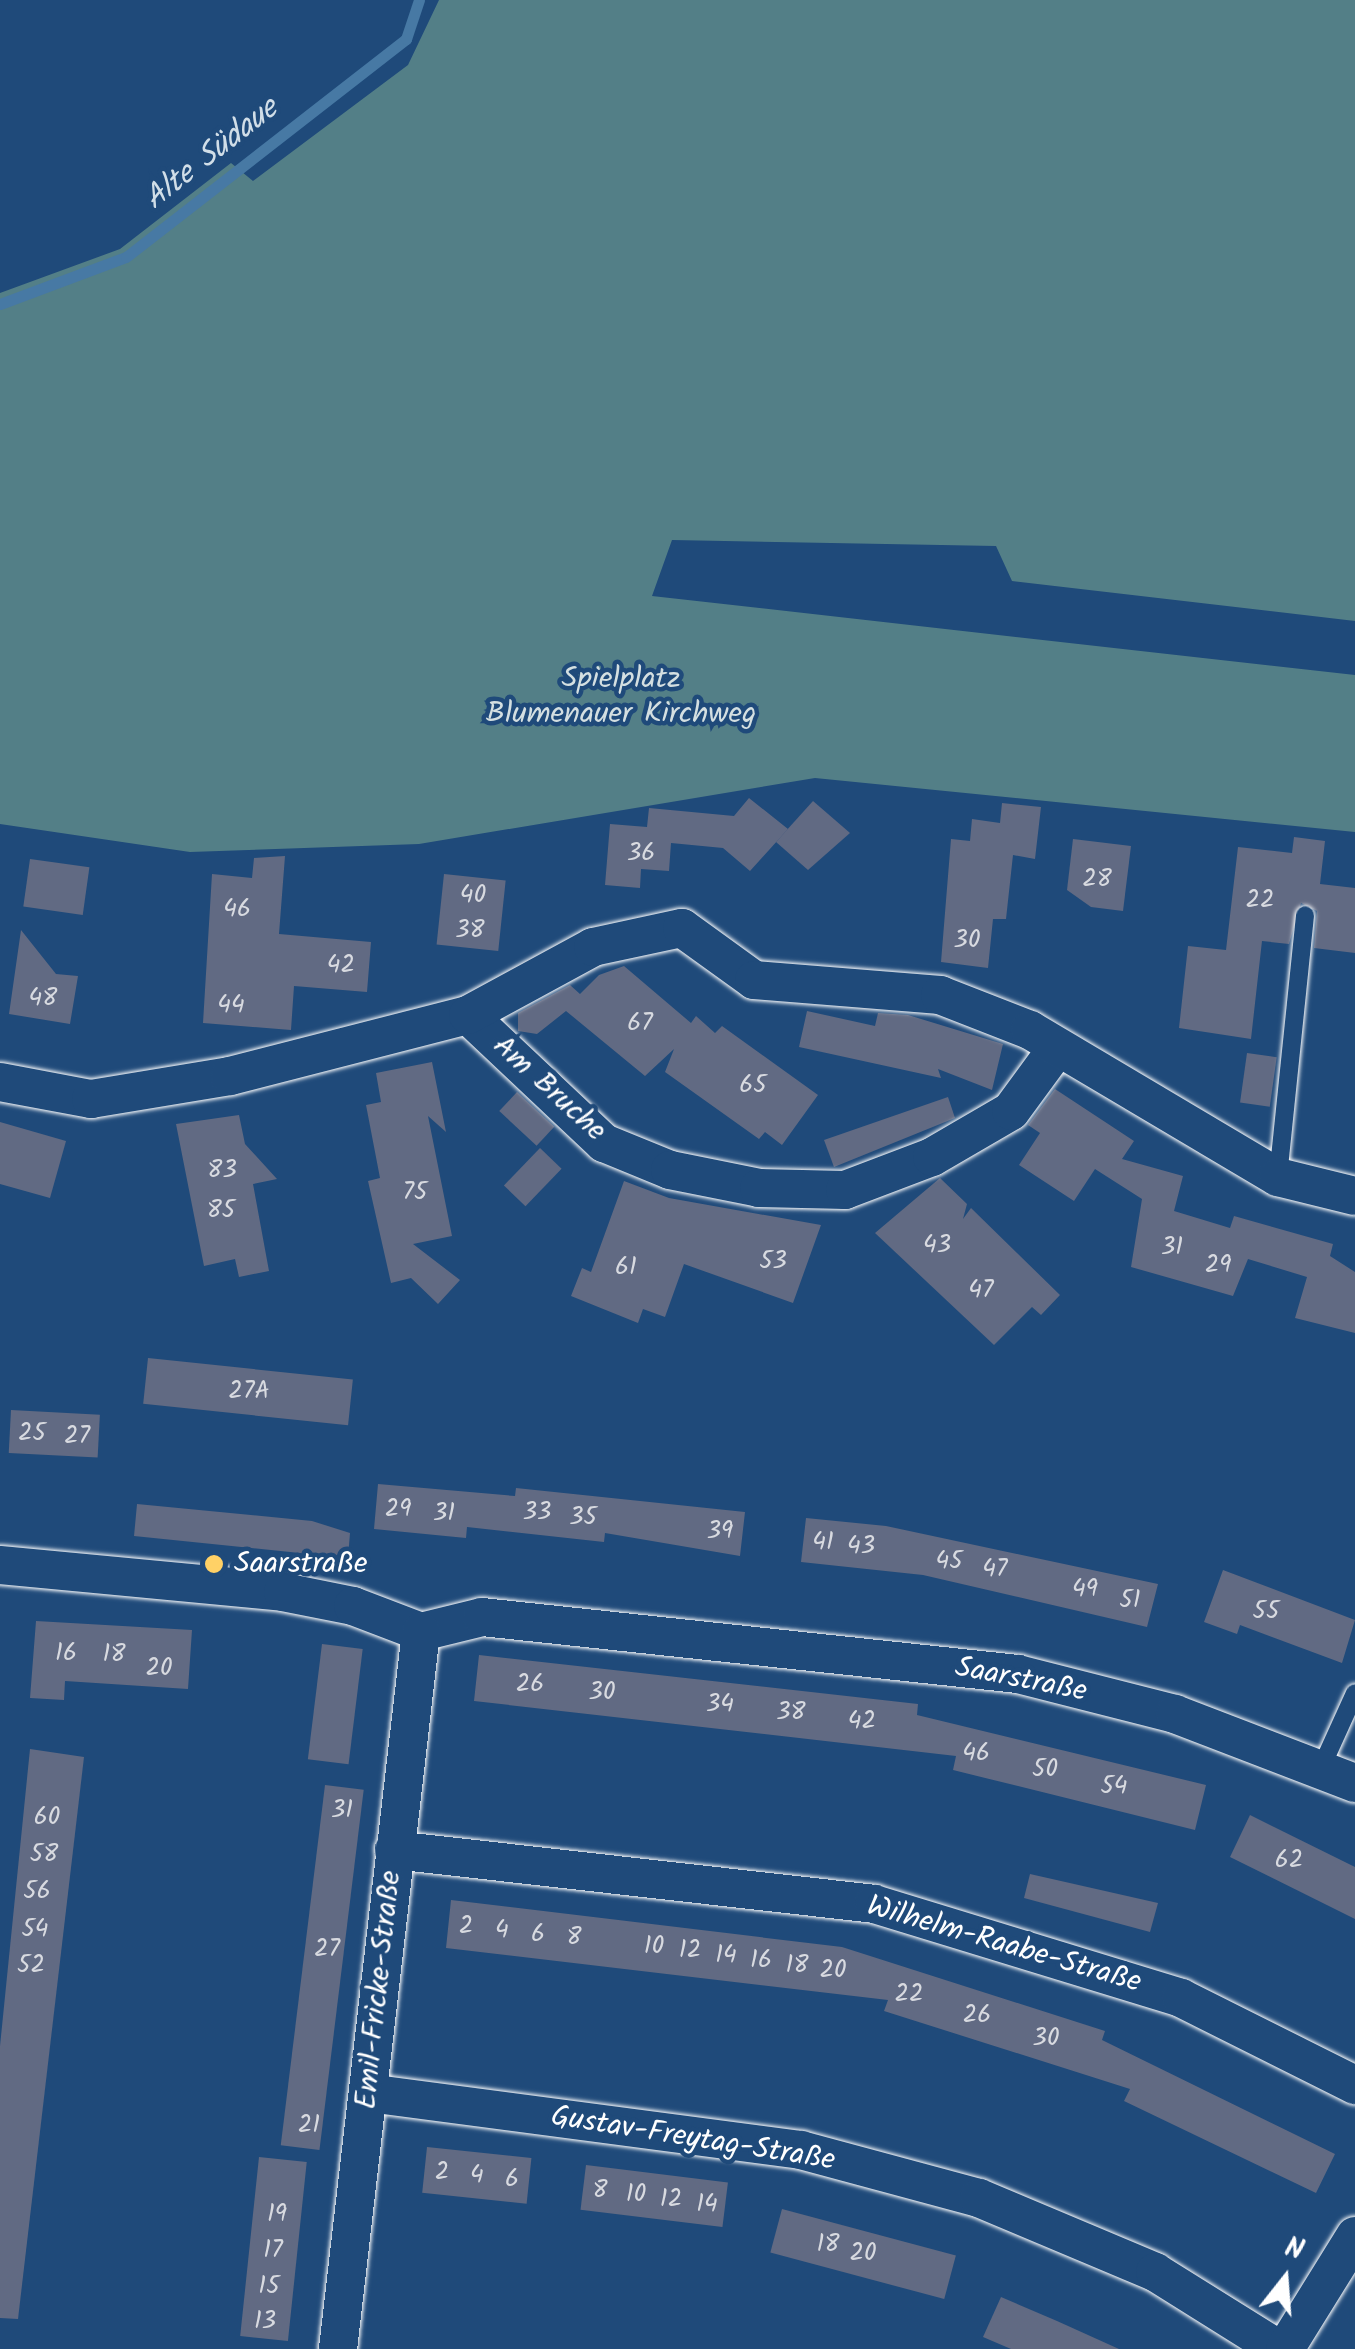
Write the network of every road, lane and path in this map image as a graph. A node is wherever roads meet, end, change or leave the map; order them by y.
1 (1305, 915) dead end
2 (468, 1016) junction
3 (1058, 1047) junction
4 (0, 1082) edge
5 (1278, 1177) junction
6 (1355, 1196) edge
7 (0, 1565) edge
8 (420, 1632) junction
9 (1355, 1693) edge
10 (1338, 1775) edge
11 (394, 1850) junction
12 (1355, 2085) edge
13 (368, 2093) junction
14 (1355, 2236) edge
15 (338, 2349) edge
16 (1281, 2349) edge

1 - 5 lane
2 - 3 street, Am Bruche
2 - 3 street, Am Bruche
2 - 4 street, Am Bruche
3 - 5 street, Am Bruche
5 - 6 street, Am Bruche
7 - 8 street
8 - 10 street, Saarstraße
8 - 11 street, Emil-Fricke-Straße
9 - 10 lane, Saarstraße
11 - 12 street, Wilhelm-Raabe-Straße
11 - 13 street, Emil-Fricke-Straße
13 - 15 street, Emil-Fricke-Straße
13 - 16 street, Gustav-Freytag-Straße
14 - 16 street

